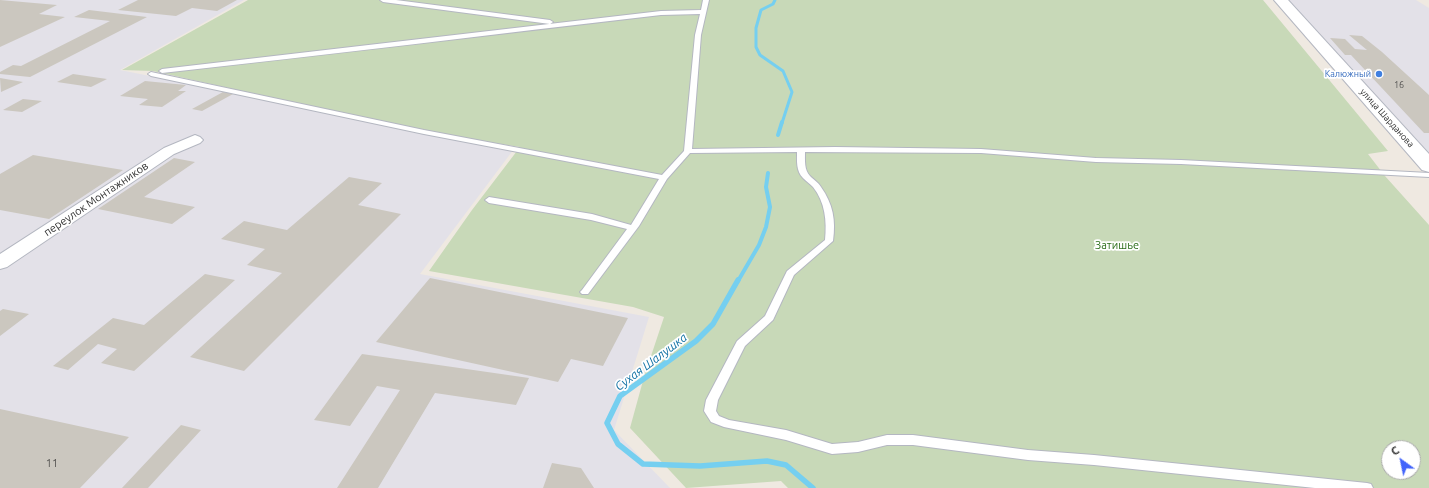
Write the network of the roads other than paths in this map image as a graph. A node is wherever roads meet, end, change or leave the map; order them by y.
1 (383, 0) edge
2 (706, 0) edge
3 (1281, 0) edge
4 (704, 12) junction
5 (566, 24) junction
6 (162, 71) dead end
7 (151, 74) dead end
8 (195, 140) dead end
9 (801, 149) junction
10 (688, 151) junction
11 (1429, 166) edge
12 (1429, 175) edge
13 (664, 178) junction
14 (489, 200) dead end
15 (633, 228) junction
16 (0, 263) edge
17 (585, 292) dead end
18 (1304, 485) edge
19 (1368, 488) edge

1 - 5 lane
2 - 4 lane
3 - 11 main road, улица Шарданова
4 - 5 lane
4 - 10 lane
5 - 6 lane
7 - 13 lane
8 - 16 street, переулок Монтажников
9 - 10 lane
9 - 12 lane
9 - 18 lane
10 - 13 lane
13 - 15 lane
14 - 15 lane
15 - 17 lane
18 - 19 lane

